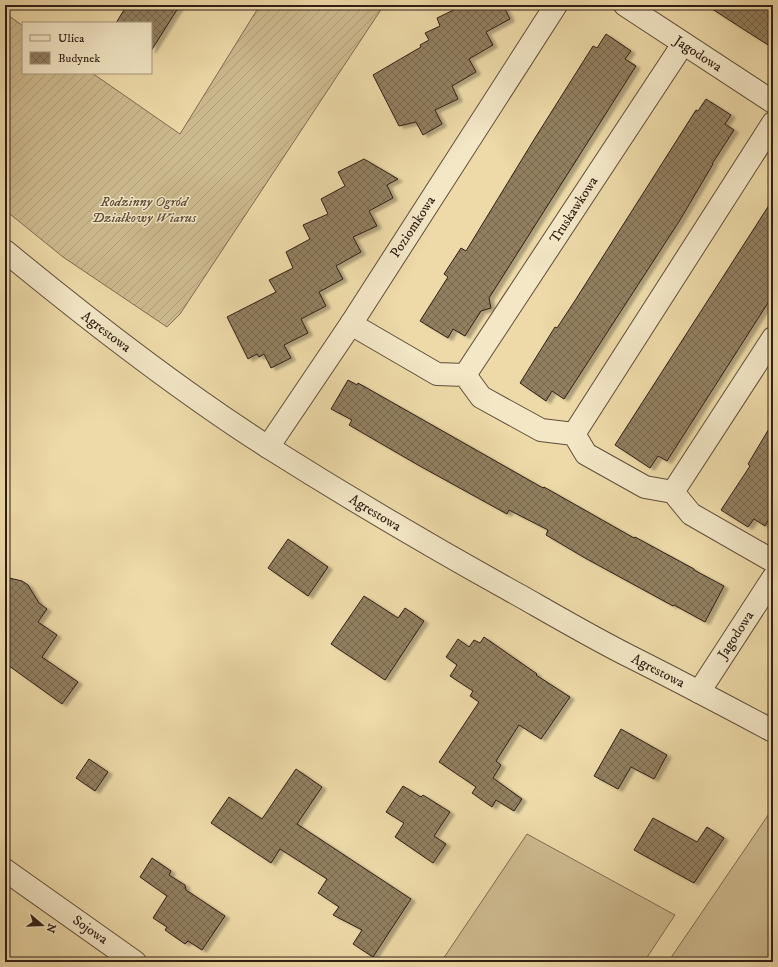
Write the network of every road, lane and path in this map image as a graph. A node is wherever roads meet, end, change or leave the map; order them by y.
1 (556, 5) edge
2 (624, 5) edge
3 (683, 44) junction
4 (773, 102) edge
5 (773, 123) edge
6 (5, 251) edge
7 (351, 324) junction
8 (773, 338) edge
9 (465, 375) junction
10 (574, 434) junction
11 (268, 447) junction
12 (673, 492) junction
13 (773, 561) edge
14 (773, 578) edge
15 (699, 692) junction
16 (773, 731) edge
17 (5, 870) edge
18 (135, 962) edge

1 - 7 street, Poziomkowa
2 - 3 street, Jagodowa
3 - 4 street, Jagodowa
3 - 9 street, Truskawkowa
5 - 10 street
6 - 11 street, Agrestowa
7 - 9 street
7 - 11 street, Poziomkowa
8 - 12 street
9 - 10 street
10 - 12 street
11 - 15 street, Agrestowa
12 - 13 street
14 - 15 street, Jagodowa
15 - 16 street, Agrestowa
17 - 18 street, Sojowa

